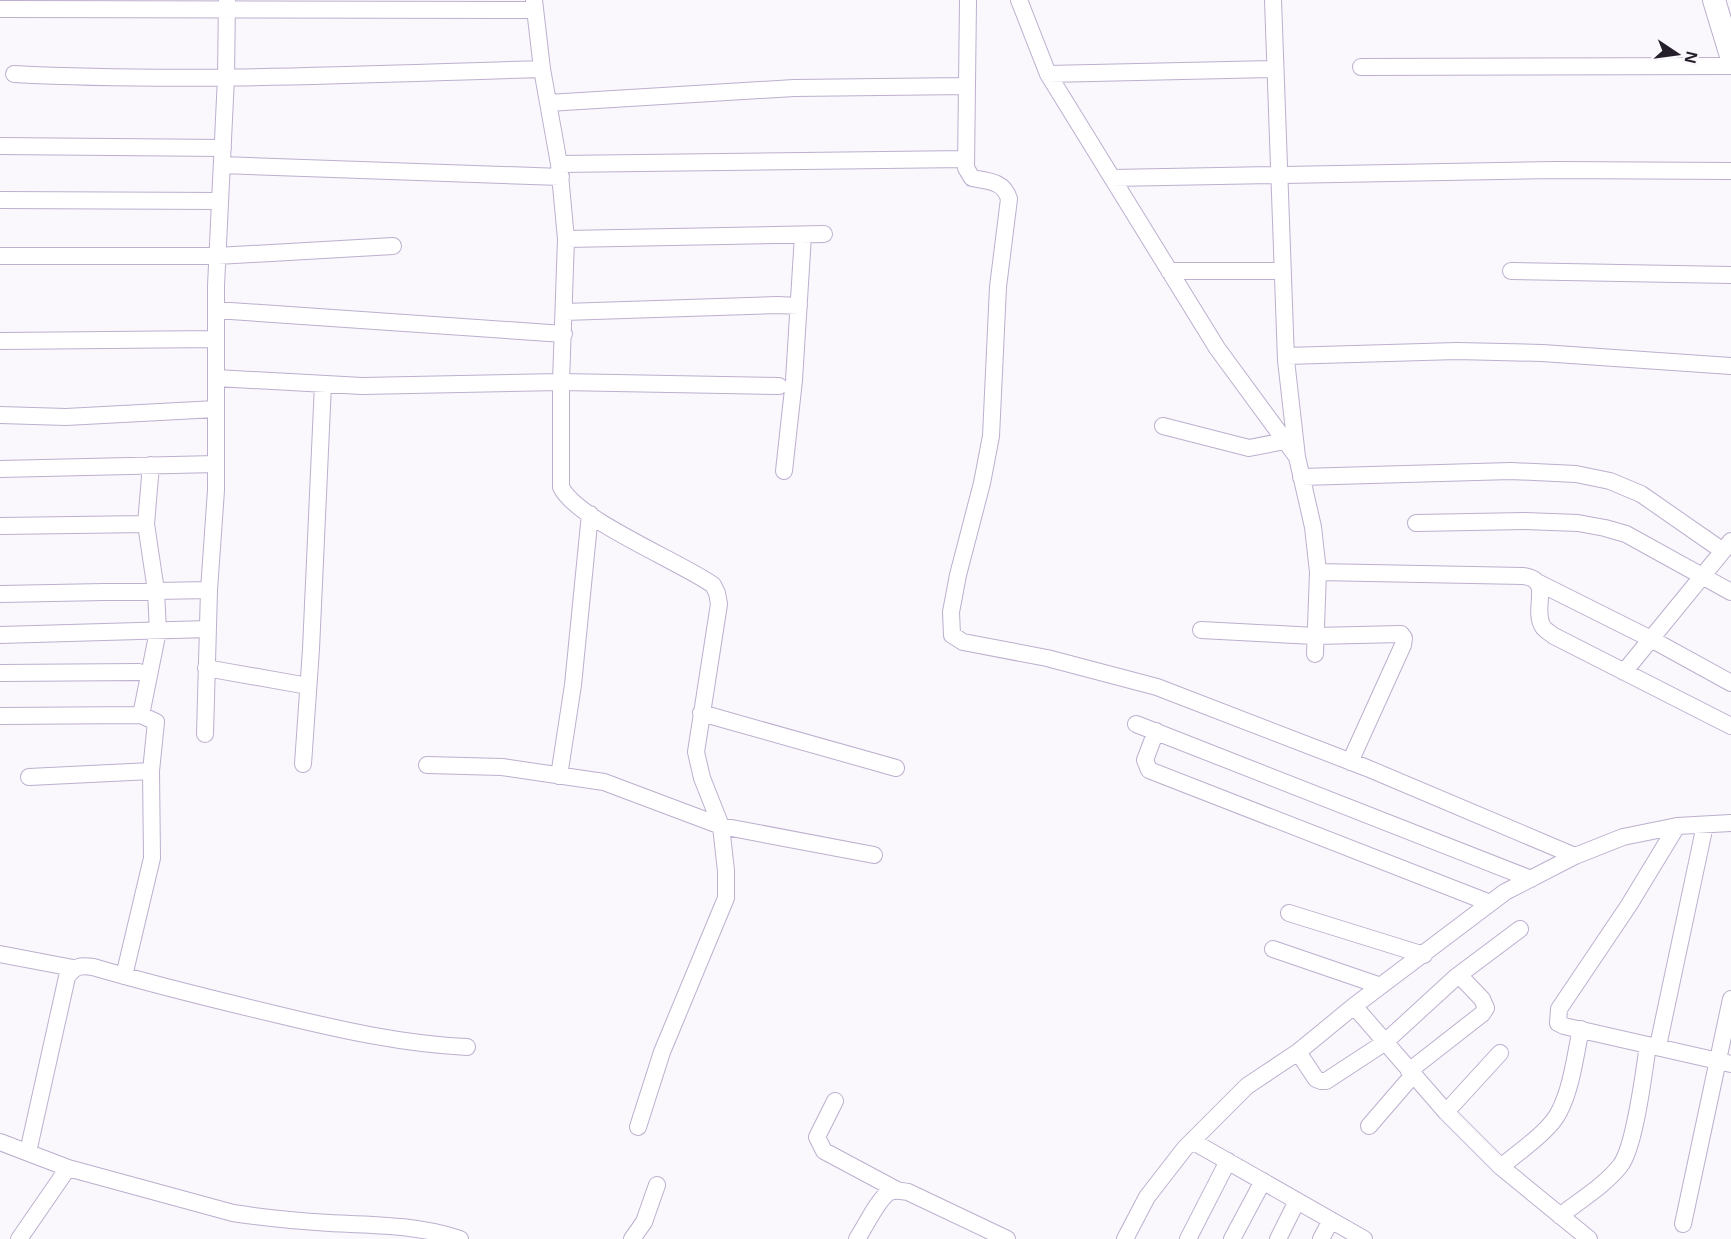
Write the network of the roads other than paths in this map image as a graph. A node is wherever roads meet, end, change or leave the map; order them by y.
1 (968, 0) edge
2 (1019, 0) edge
3 (1273, 0) edge
4 (1714, 0) edge
5 (227, 5) edge
6 (534, 5) edge
7 (0, 9) edge
8 (1731, 56) edge
9 (1360, 66) dead end
10 (1731, 66) edge
11 (542, 69) junction
12 (1274, 69) junction
13 (14, 74) dead end
14 (1048, 74) junction
15 (226, 77) junction
16 (966, 86) junction
17 (548, 104) junction
18 (0, 146) edge
19 (222, 157) junction
20 (965, 159) junction
21 (560, 171) junction
22 (1731, 171) edge
23 (1278, 175) junction
24 (1112, 178) junction
25 (0, 200) edge
26 (220, 201) junction
27 (804, 234) junction
28 (824, 234) dead end
29 (566, 239) junction
30 (393, 246) dead end
31 (0, 256) edge
32 (217, 256) junction
33 (1169, 270) junction
34 (1282, 271) junction
35 (1511, 271) dead end
36 (1731, 275) edge
37 (799, 306) junction
38 (216, 310) junction
39 (564, 312) junction
40 (564, 334) junction
41 (216, 339) junction
42 (0, 341) edge
43 (1286, 356) junction
44 (1731, 366) edge
45 (216, 378) junction
46 (561, 382) junction
47 (322, 384) junction
48 (778, 386) dead end
49 (216, 409) junction
50 (0, 415) edge
51 (1162, 426) dead end
52 (1285, 441) junction
53 (1297, 457) junction
54 (216, 464) junction
55 (151, 465) junction
56 (0, 469) edge
57 (784, 471) dead end
58 (1301, 477) junction
59 (590, 514) junction
60 (1416, 523) dead end
61 (146, 524) junction
62 (0, 526) edge
63 (1727, 546) edge
64 (1318, 572) junction
65 (1703, 576) junction
66 (1539, 583) junction
67 (209, 590) junction
68 (156, 591) junction
69 (1731, 592) edge
70 (0, 594) edge
71 (208, 629) junction
72 (1201, 630) dead end
73 (158, 631) junction
74 (0, 635) edge
75 (1315, 636) junction
76 (1651, 639) junction
77 (1315, 654) dead end
78 (206, 668) junction
79 (139, 672) dead end
80 (1624, 672) junction
81 (0, 673) edge
82 (1731, 683) edge
83 (308, 686) junction
84 (701, 713) junction
85 (141, 715) junction
86 (0, 716) edge
87 (1136, 724) dead end
88 (1731, 726) edge
89 (1156, 731) junction
90 (205, 734) dead end
91 (1350, 762) junction
92 (303, 764) dead end
93 (428, 765) dead end
94 (896, 768) dead end
95 (152, 771) junction
96 (559, 776) junction
97 (29, 777) dead end
98 (1731, 823) edge
99 (1705, 825) junction
100 (721, 826) junction
101 (1677, 826) junction
102 (874, 855) dead end
103 (1575, 856) junction
104 (1531, 879) junction
105 (1490, 903) junction
106 (1288, 913) dead end
107 (1520, 928) dead end
108 (1274, 949) dead end
109 (0, 954) edge
110 (1424, 955) junction
111 (73, 968) junction
112 (1459, 975) junction
113 (124, 976) junction
114 (1381, 986) junction
115 (1731, 999) edge
116 (1354, 1006) junction
117 (1581, 1029) junction
118 (1384, 1043) junction
119 (1653, 1046) junction
120 (467, 1047) dead end
121 (1298, 1052) junction
122 (1500, 1053) dead end
123 (1724, 1062) edge
124 (1411, 1073) junction
125 (835, 1101) dead end
126 (1446, 1112) junction
127 (1369, 1125) dead end
128 (638, 1127) dead end
129 (1192, 1141) junction
130 (0, 1142) edge
131 (28, 1152) junction
132 (1228, 1161) junction
133 (1501, 1167) junction
134 (68, 1168) junction
135 (1263, 1181) junction
136 (657, 1185) dead end
137 (897, 1190) junction
138 (1297, 1201) junction
139 (1560, 1216) junction
140 (1331, 1220) junction
141 (1683, 1224) dead end
142 (19, 1239) edge
143 (460, 1239) edge
144 (632, 1239) edge
145 (857, 1239) edge
146 (1007, 1239) edge
147 (1125, 1239) edge
148 (1188, 1239) edge
149 (1232, 1239) edge
150 (1278, 1239) edge
151 (1321, 1239) edge
152 (1364, 1239) edge
153 (1588, 1239) edge

1 - 16 street
2 - 14 street
3 - 12 street
4 - 8 street
5 - 6 street
5 - 7 street
5 - 15 street
6 - 11 street
9 - 10 street
11 - 15 street
11 - 17 street
12 - 14 street
12 - 23 street
13 - 15 street
14 - 24 street
15 - 19 street
16 - 17 street
16 - 20 street
17 - 21 street
18 - 19 street
19 - 21 street
19 - 26 street
20 - 21 street
20 - 91 street
21 - 29 street
22 - 23 street
23 - 24 street
23 - 34 street
24 - 33 street
25 - 26 street
26 - 32 street
27 - 28 street
27 - 29 street
27 - 37 street
29 - 39 street
30 - 32 street
31 - 32 street
32 - 38 street
33 - 34 street
33 - 52 street
34 - 43 street
35 - 36 street
37 - 39 street
37 - 57 street
38 - 40 street
38 - 41 street
39 - 40 street
40 - 46 street
41 - 42 street
41 - 45 street
43 - 44 street
43 - 53 street
45 - 47 street
45 - 49 street
46 - 47 street
46 - 48 street
46 - 59 street
47 - 83 street
49 - 50 street
49 - 54 street
51 - 52 street
52 - 53 street
53 - 58 street
54 - 55 street
54 - 67 street
55 - 56 street
55 - 61 street
58 - 63 street
58 - 64 street
59 - 84 street
59 - 96 street
60 - 65 street
61 - 62 street
61 - 68 street
63 - 65 street
64 - 66 street
64 - 75 street
65 - 69 street
65 - 76 street
66 - 76 street
66 - 80 street
67 - 68 street
67 - 71 street
68 - 70 street
68 - 73 street
71 - 73 street
71 - 78 street
72 - 75 street
73 - 74 street
73 - 85 street
75 - 77 street
75 - 91 street
76 - 80 street
76 - 82 street
78 - 83 street
78 - 90 street
79 - 81 street
80 - 88 street
83 - 92 street
84 - 94 street
84 - 100 street
85 - 86 street
85 - 95 street
87 - 89 street
89 - 104 street
89 - 105 street
91 - 103 street
93 - 96 street
95 - 97 street
95 - 113 street
96 - 100 street
98 - 99 street
99 - 101 street
99 - 119 street
100 - 102 street
100 - 128 street
101 - 103 street
101 - 117 street
103 - 104 street
104 - 105 street
105 - 110 street
106 - 110 street
107 - 112 street
108 - 114 street
109 - 111 street
110 - 114 street
111 - 113 street
111 - 131 street
112 - 118 street
112 - 124 street
113 - 120 street
114 - 116 street
115 - 123 street
116 - 118 street
116 - 121 street
117 - 119 street
117 - 133 street
118 - 121 street
118 - 124 street
119 - 123 street
119 - 139 street
121 - 129 street
122 - 126 street
123 - 141 street
124 - 126 street
124 - 127 street
125 - 137 street
126 - 133 street
129 - 132 street
129 - 147 street
130 - 131 street
131 - 134 street
132 - 135 street
132 - 148 street
133 - 139 street
134 - 142 street
134 - 143 street
135 - 138 street
135 - 149 street
136 - 144 street
137 - 145 street
137 - 146 street
138 - 140 street
138 - 150 street
139 - 153 street
140 - 151 street
140 - 152 street

